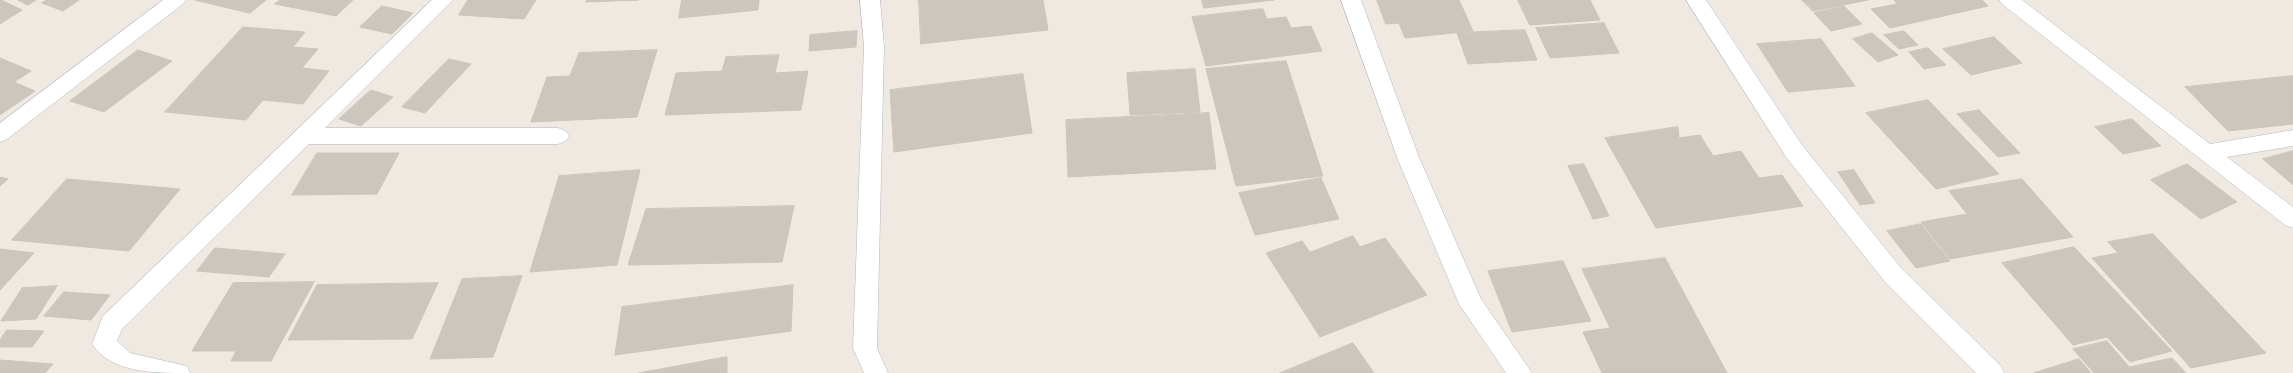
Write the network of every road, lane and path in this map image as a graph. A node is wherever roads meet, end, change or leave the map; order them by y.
1 (176, 0) edge
2 (443, 0) edge
3 (870, 0) edge
4 (1351, 0) edge
5 (1696, 0) edge
6 (2009, 0) edge
7 (0, 134) edge
8 (304, 136) junction
9 (558, 136) dead end
10 (2293, 138) edge
11 (2208, 152) junction
12 (2293, 219) edge
13 (178, 373) edge
14 (876, 373) edge
15 (1520, 373) edge
16 (1992, 373) edge

1 - 7 street
2 - 8 street
3 - 14 street
4 - 15 street
5 - 16 street
6 - 11 street
8 - 9 street
8 - 13 street
10 - 11 street
11 - 12 street

